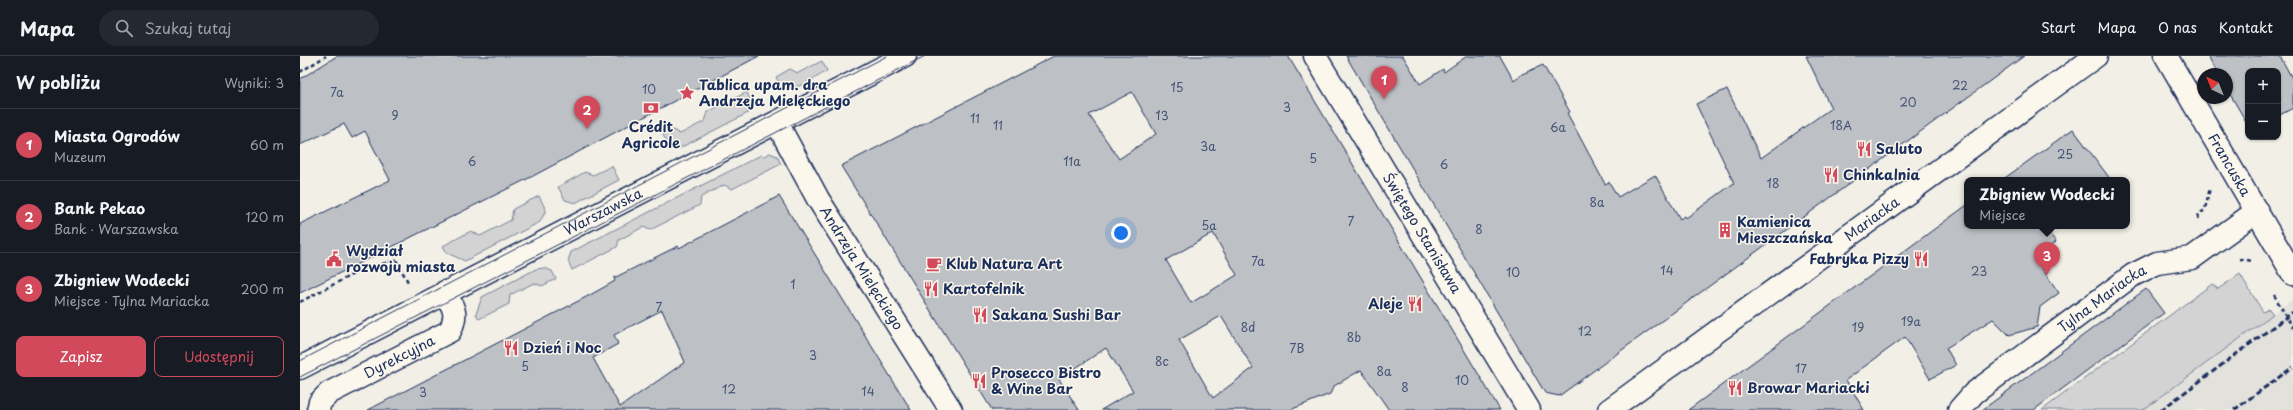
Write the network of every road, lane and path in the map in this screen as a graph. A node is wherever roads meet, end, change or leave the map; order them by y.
1 (326, 56) edge
2 (905, 56) edge
3 (1316, 56) edge
4 (2096, 56) edge
5 (2166, 56) edge
6 (300, 72) edge
7 (777, 122) junction
8 (2257, 210) junction
9 (2198, 217) dead end
10 (2216, 241) junction
11 (396, 260) dead end
12 (2255, 262) dead end
13 (2293, 274) edge
14 (2270, 288) dead end
15 (445, 292) junction
16 (300, 302) edge
17 (2293, 328) edge
18 (300, 368) edge
19 (318, 410) edge
20 (951, 410) edge
21 (1529, 410) edge
22 (1609, 410) edge
23 (1959, 410) edge

1 - 6 path
2 - 7 street, Warszawska
3 - 21 street, Świętego Stanisława
4 - 22 street, Mariacka
5 - 8 street, Francuska
7 - 15 street, Warszawska
7 - 20 street, Andrzeja Mielęckiego
8 - 10 street, Tylna Mariacka
8 - 13 street, Francuska
9 - 10 path
10 - 12 path
10 - 23 street, Tylna Mariacka
11 - 16 path
14 - 17 path
15 - 18 street, Warszawska
15 - 19 street, Dyrekcyjna

